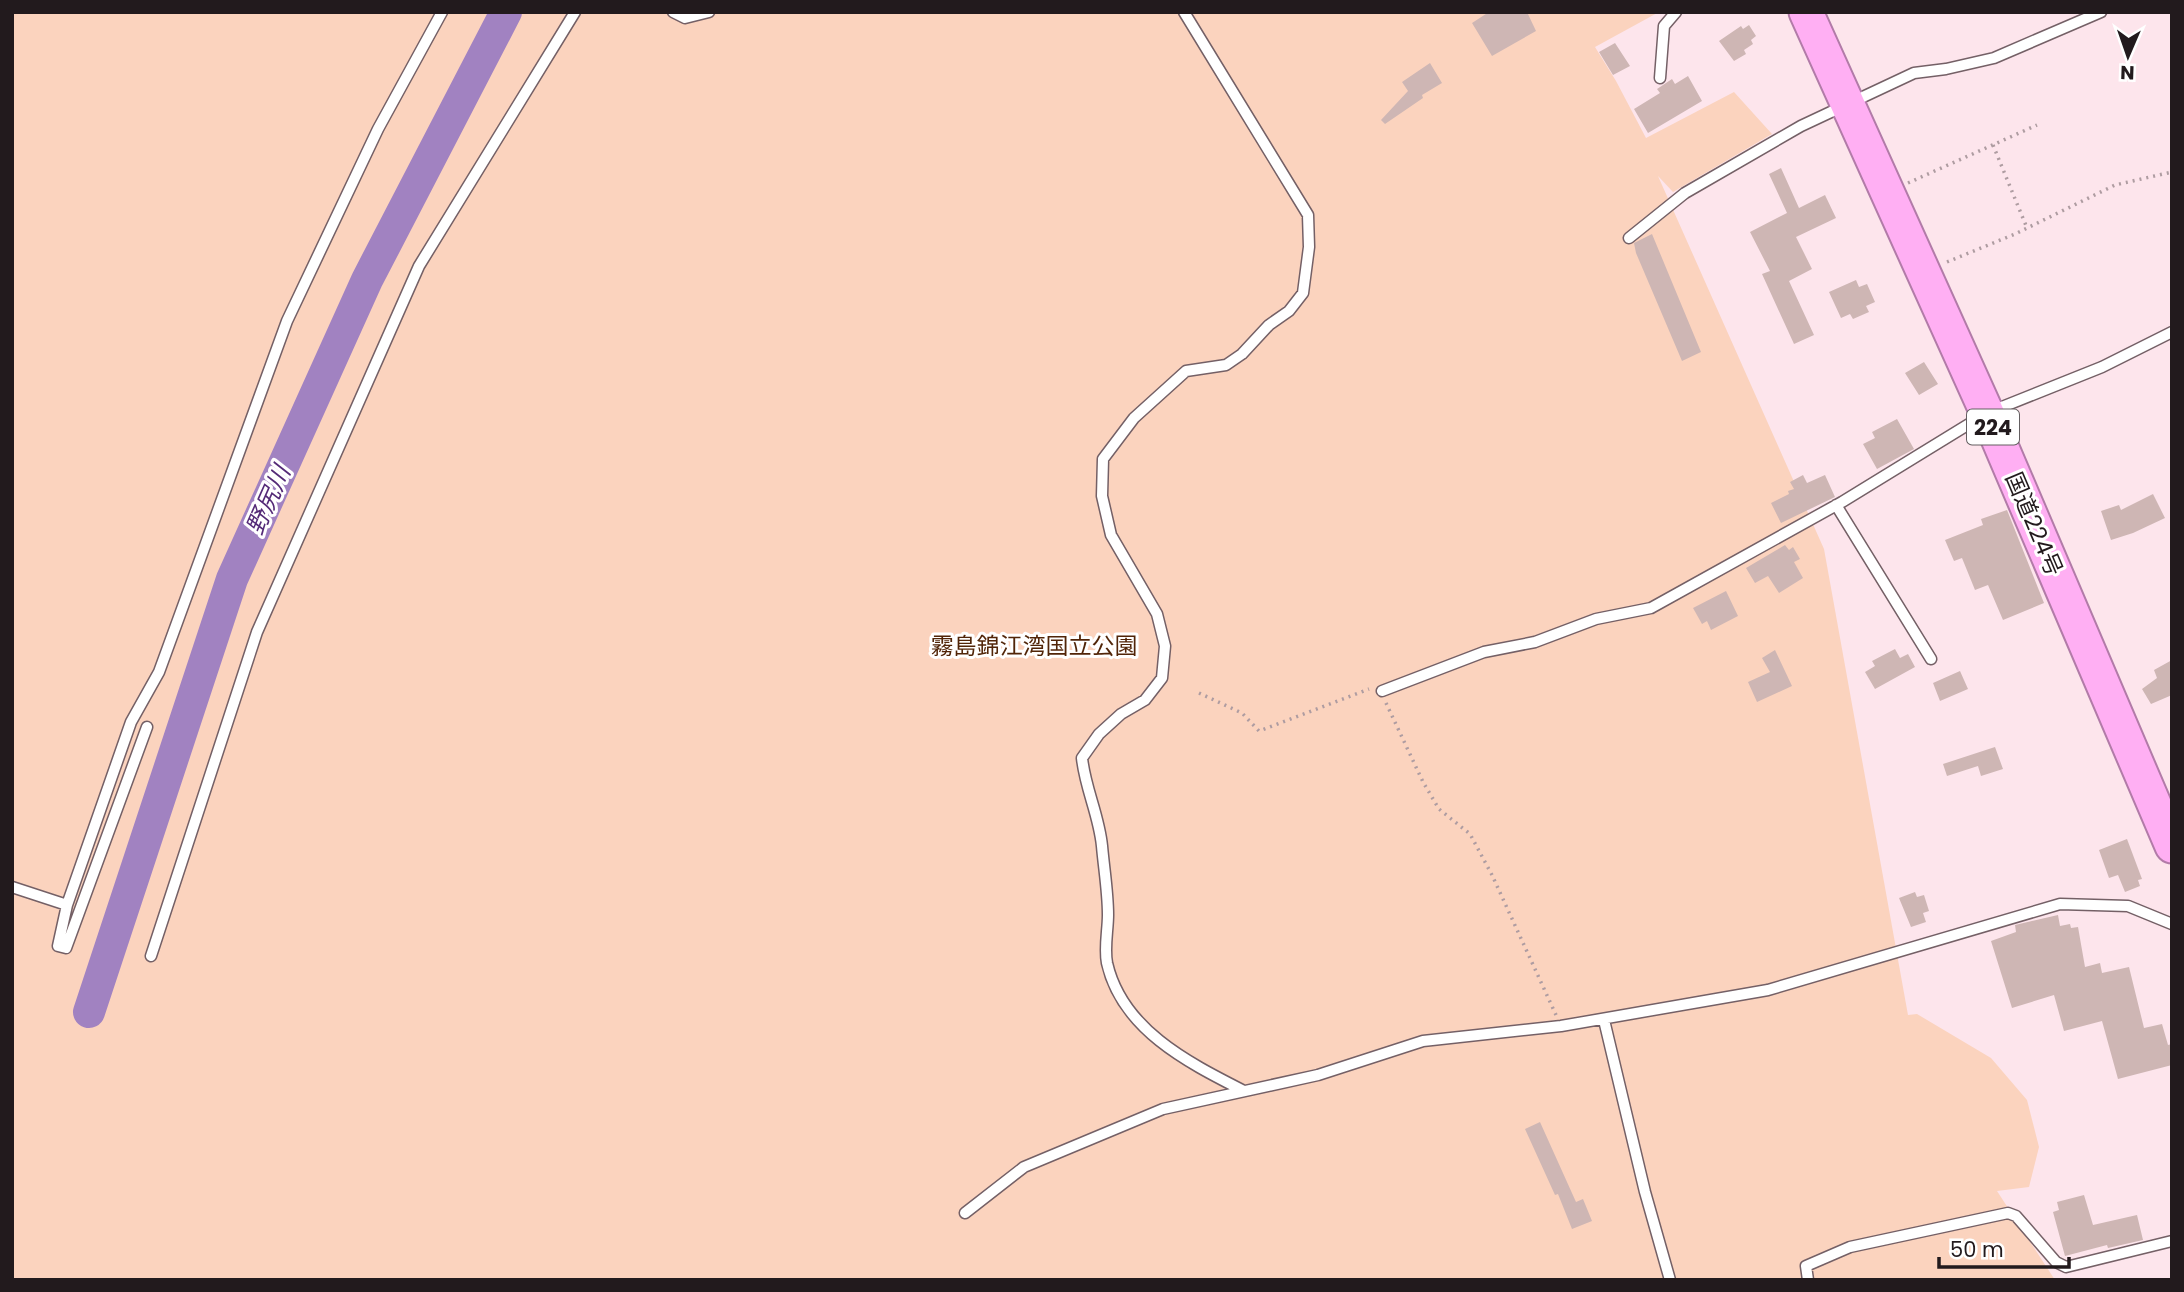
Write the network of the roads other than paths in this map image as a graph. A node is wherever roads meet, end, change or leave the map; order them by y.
1 (442, 12) edge
2 (575, 12) edge
3 (673, 12) edge
4 (709, 12) edge
5 (1184, 12) edge
6 (1676, 12) edge
7 (1806, 12) edge
8 (2101, 12) edge
9 (1660, 78) dead end
10 (1848, 105) junction
11 (1629, 237) dead end
12 (2172, 332) edge
13 (1987, 413) junction
14 (1836, 505) junction
15 (1931, 659) dead end
16 (1382, 691) road end
17 (147, 727) dead end
18 (2172, 846) edge
19 (12, 887) edge
20 (67, 905) junction
21 (2172, 924) edge
22 (151, 957) dead end
23 (1604, 1020) junction
24 (1242, 1090) junction
25 (965, 1213) dead end
26 (2172, 1241) edge
27 (1670, 1280) edge
28 (1808, 1280) edge

1 - 20 lane
2 - 22 lane
3 - 4 lane
5 - 24 lane
6 - 9 lane
7 - 10 highway, 国道224号 / 224
8 - 10 lane
10 - 11 lane
10 - 13 highway, 国道224号 / 224
12 - 13 lane
13 - 14 lane
13 - 18 highway, 国道224号 / 224
14 - 15 lane
14 - 16 lane
17 - 20 lane
19 - 20 lane
21 - 23 lane
23 - 24 lane
23 - 27 lane
24 - 25 lane
26 - 28 lane

